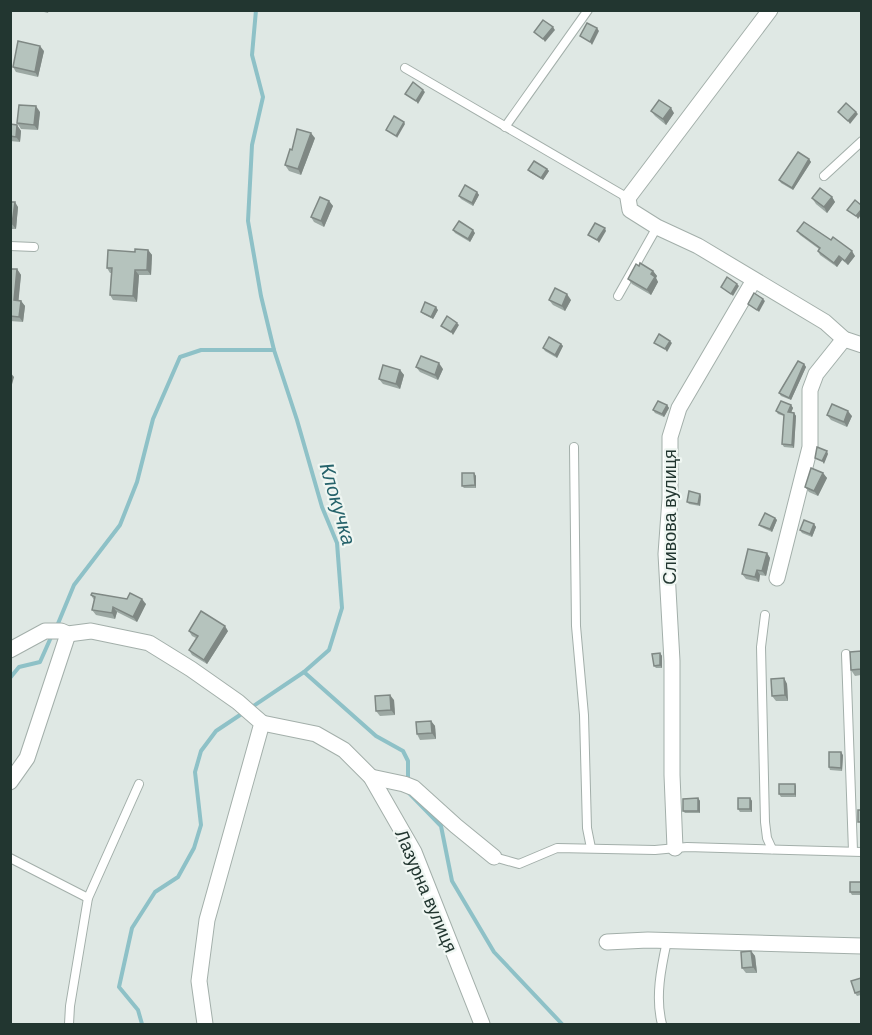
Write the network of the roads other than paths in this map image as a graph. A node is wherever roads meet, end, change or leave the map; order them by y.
1 (588, 10) edge
2 (770, 10) edge
3 (405, 68) dead end
4 (506, 127) junction
5 (861, 141) edge
6 (824, 176) dead end
7 (628, 198) junction
8 (657, 227) junction
9 (10, 246) edge
10 (34, 247) dead end
11 (754, 280) junction
12 (618, 296) dead end
13 (844, 339) junction
14 (861, 345) edge
15 (574, 447) dead end
16 (777, 578) dead end
17 (765, 615) dead end
18 (64, 633) junction
19 (10, 650) edge
20 (846, 654) dead end
21 (257, 718) junction
22 (371, 777) junction
23 (10, 782) edge
24 (139, 784) dead end
25 (591, 848) junction
26 (675, 848) junction
27 (772, 849) junction
28 (857, 852) edge
29 (494, 857) joint
30 (10, 858) edge
31 (88, 898) junction
32 (667, 941) junction
33 (607, 942) dead end
34 (861, 946) edge
35 (69, 1024) edge
36 (205, 1024) edge
37 (482, 1024) edge
38 (662, 1024) edge

1 - 4 lane
2 - 7 street
3 - 4 lane
4 - 7 lane
5 - 6 lane
7 - 8 street
8 - 11 street
8 - 12 lane
9 - 10 lane
11 - 13 street
11 - 26 street, Сливова вулиця
13 - 14 street
13 - 16 street
15 - 25 lane
17 - 27 lane
18 - 19 street
18 - 21 street
18 - 23 street
20 - 28 lane
21 - 22 street, Лазурна вулиця
21 - 36 street
22 - 29 street
22 - 37 street, Лазурна вулиця
24 - 31 lane
25 - 26 lane
25 - 29 lane
26 - 27 lane
27 - 28 lane
30 - 31 lane
31 - 35 lane
32 - 33 street
32 - 34 street
32 - 38 lane

